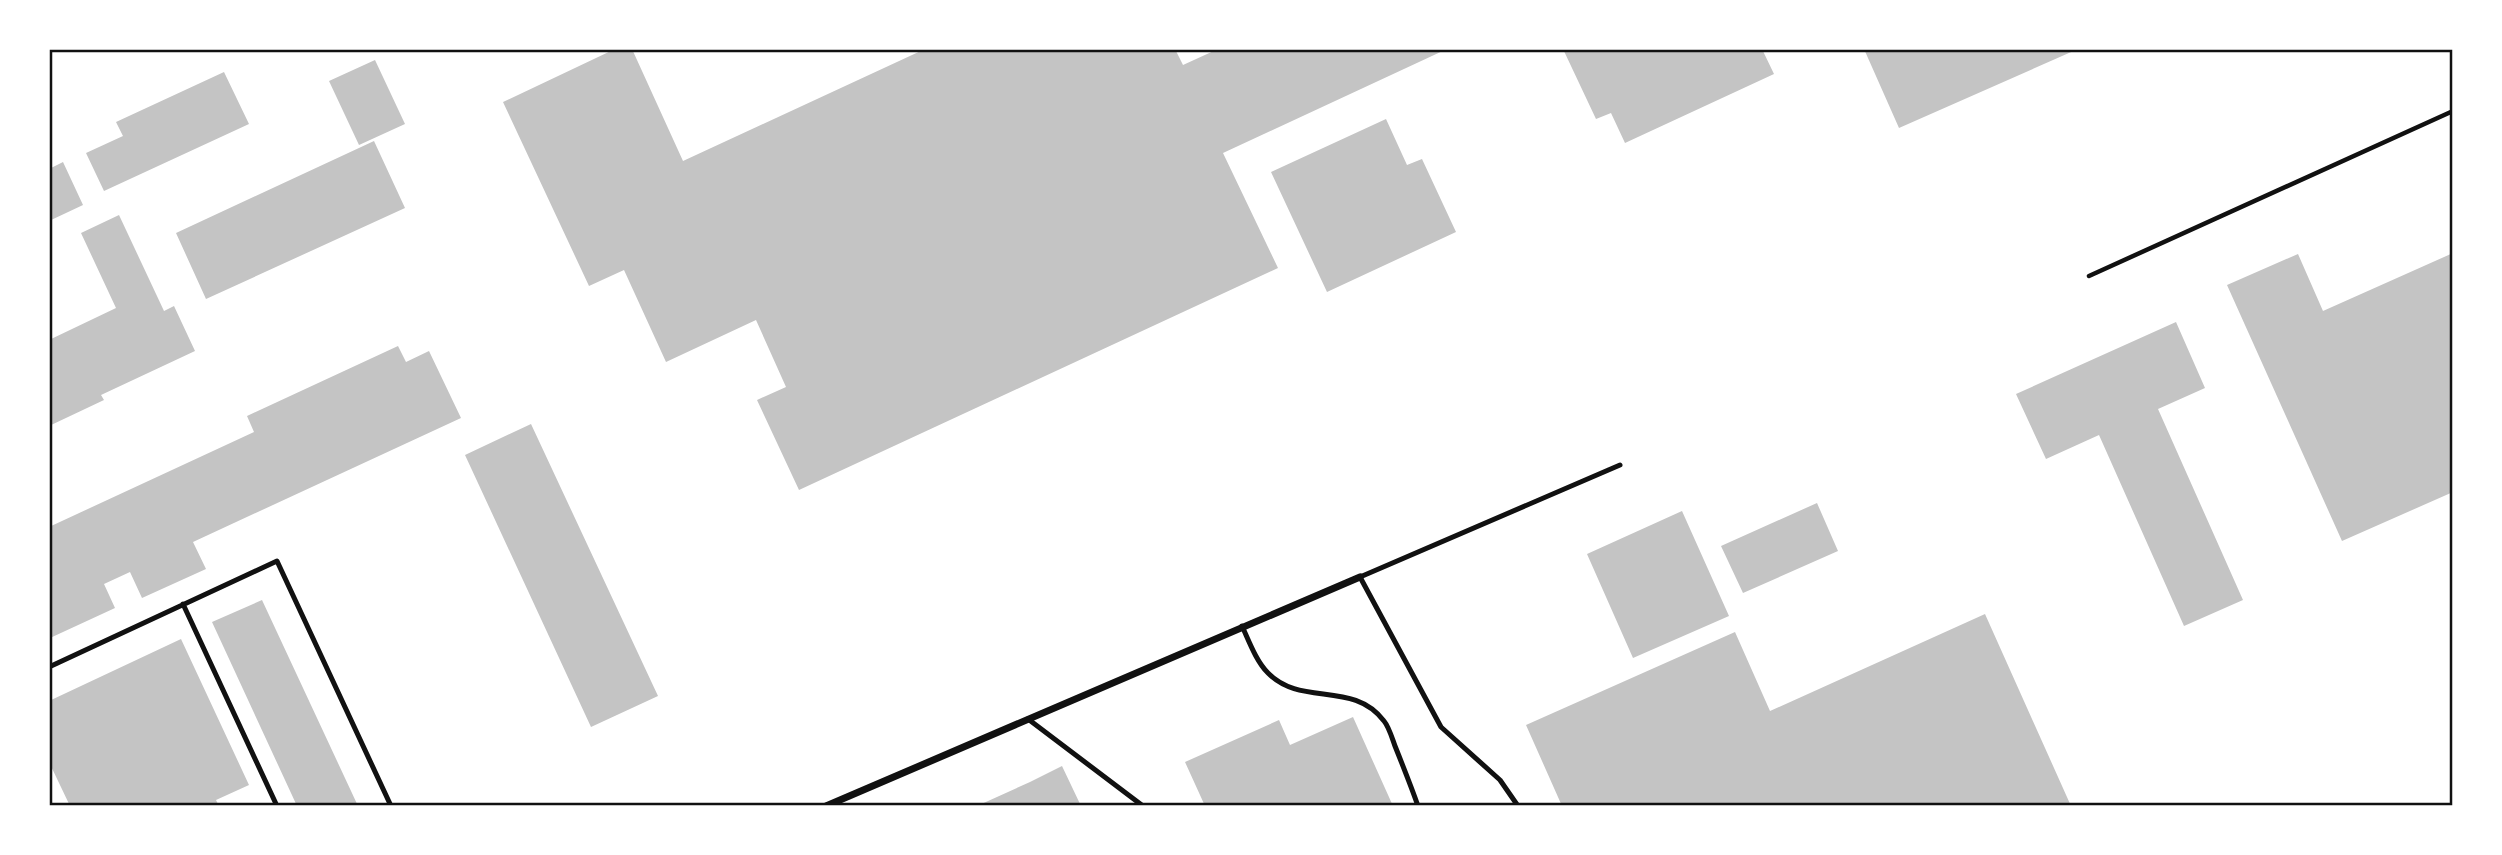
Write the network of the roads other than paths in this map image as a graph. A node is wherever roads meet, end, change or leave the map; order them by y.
1 (1620, 465) dead end
2 (1360, 577) junction
3 (183, 604) junction
4 (1242, 626) junction
5 (49, 667) edge
6 (1028, 719) junction
7 (277, 806) edge
8 (391, 806) edge
9 (826, 806) edge
10 (1143, 806) edge
11 (1419, 806) edge
12 (1518, 806) edge

1 - 2 lane
2 - 4 street
2 - 12 lane
3 - 5 lane
3 - 7 lane
3 - 8 lane
4 - 6 street
4 - 11 lane
6 - 9 street
6 - 10 lane

